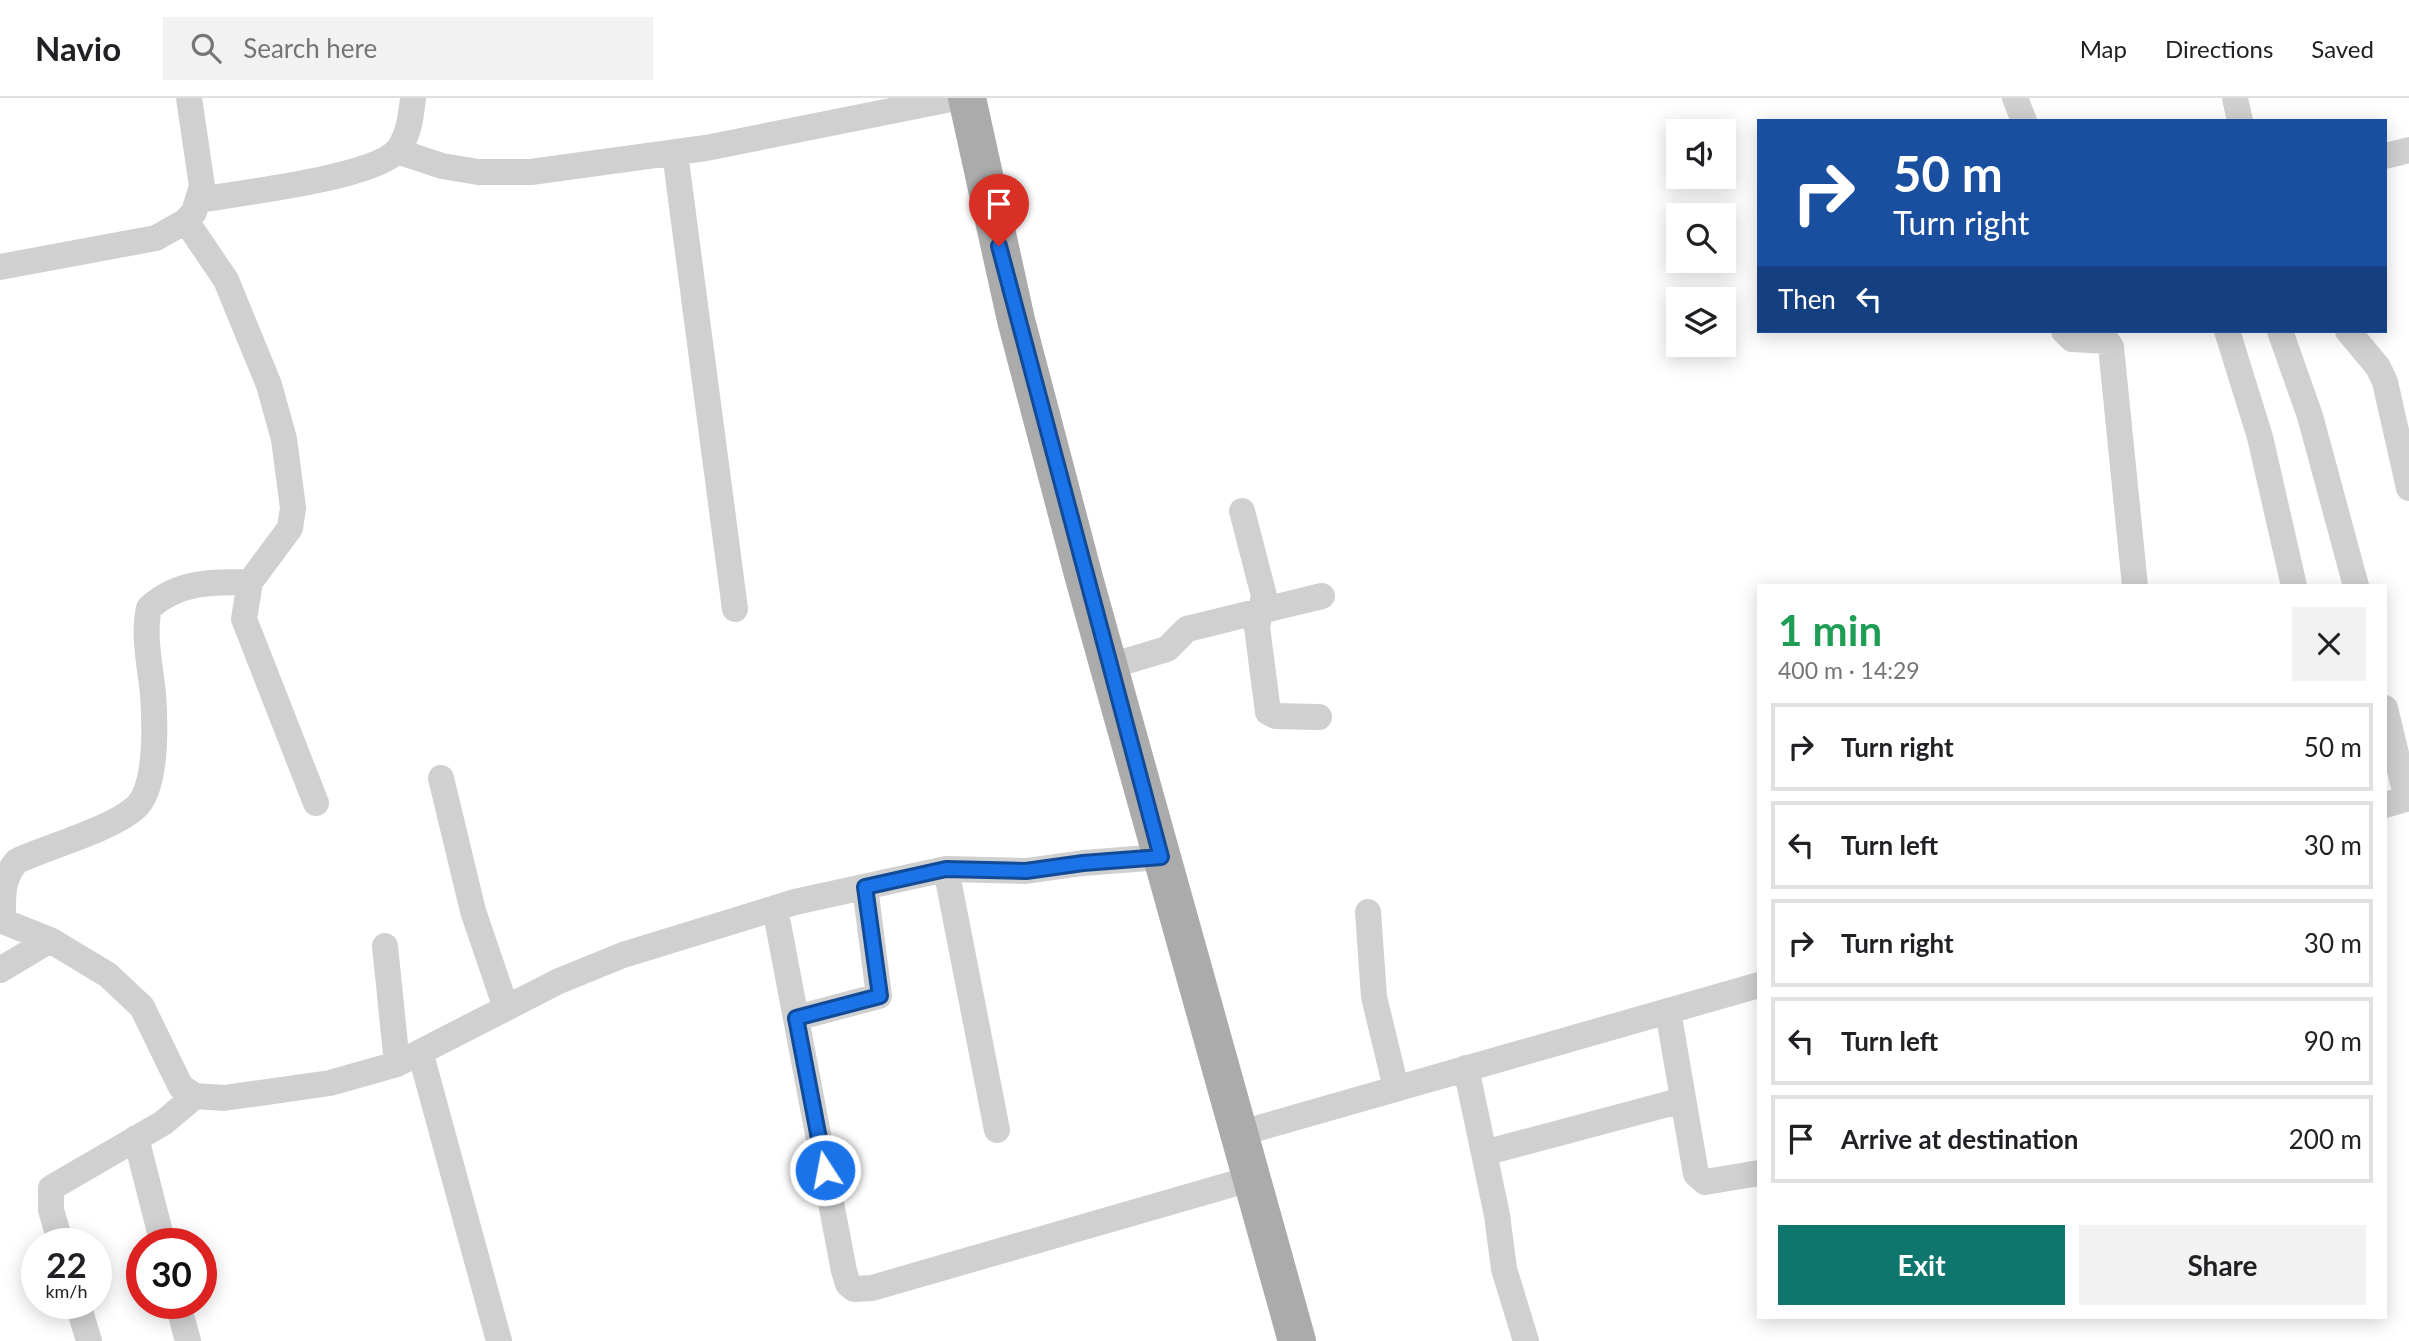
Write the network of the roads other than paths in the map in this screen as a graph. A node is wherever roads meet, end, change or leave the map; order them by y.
1 (189, 98) edge
2 (413, 98) edge
3 (956, 98) edge
4 (967, 98) edge
5 (2015, 98) edge
6 (2235, 98) edge
7 (2023, 119) edge
8 (2240, 119) edge
9 (2409, 150) edge
10 (397, 151) junction
11 (675, 153) junction
12 (2387, 156) edge
13 (192, 211) junction
14 (0, 267) edge
15 (2066, 333) edge
16 (2228, 333) edge
17 (2281, 333) edge
18 (2350, 333) edge
19 (2409, 488) edge
20 (1242, 512) dead end
21 (250, 582) junction
22 (2135, 584) edge
23 (2294, 584) edge
24 (2355, 584) edge
25 (1322, 596) dead end
26 (735, 609) dead end
27 (1261, 609) junction
28 (1110, 666) junction
29 (1319, 717) dead end
30 (2387, 720) edge
31 (441, 778) dead end
32 (2400, 801) edge
33 (316, 803) dead end
34 (1161, 857) junction
35 (946, 869) junction
36 (865, 887) junction
37 (775, 908) junction
38 (1368, 912) dead end
39 (2, 920) edge
40 (50, 940) junction
41 (385, 946) dead end
42 (0, 970) edge
43 (1757, 986) edge
44 (506, 1008) junction
45 (1668, 1011) junction
46 (796, 1018) junction
47 (409, 1059) junction
48 (1466, 1068) junction
49 (1396, 1088) junction
50 (195, 1096) junction
51 (1683, 1100) junction
52 (997, 1130) dead end
53 (1238, 1134) junction
54 (136, 1138) junction
55 (1484, 1153) junction
56 (1757, 1173) edge
57 (1250, 1179) junction
58 (56, 1228) edge
59 (159, 1228) edge
60 (82, 1319) edge
61 (182, 1319) edge
62 (499, 1340) edge
63 (89, 1341) edge
64 (188, 1341) edge
65 (1297, 1341) edge
66 (1526, 1341) edge

1 - 13 street
2 - 10 street
3 - 11 street
4 - 28 main road
5 - 7 street
6 - 8 street
9 - 12 street
10 - 11 street
10 - 13 street
11 - 26 street
13 - 14 street
13 - 21 street
15 - 22 street
16 - 23 street
17 - 24 street
18 - 19 street
20 - 27 street
21 - 33 street
21 - 39 street
25 - 27 street
27 - 28 street
27 - 29 street
28 - 34 main road
30 - 32 street
31 - 44 street
34 - 35 street
34 - 53 main road
35 - 36 street
35 - 52 street
36 - 37 street
36 - 46 street
37 - 44 street
37 - 46 street
38 - 49 street
39 - 40 street
40 - 42 street
40 - 50 street
41 - 47 street
43 - 45 street
44 - 47 street
45 - 48 street
45 - 51 street
46 - 57 street
47 - 50 street
47 - 62 street
48 - 49 street
48 - 55 street
49 - 53 street
50 - 54 street
51 - 55 street
51 - 56 street
53 - 57 main road
54 - 58 street
54 - 59 street
55 - 66 street
57 - 65 main road
60 - 63 street
61 - 64 street

